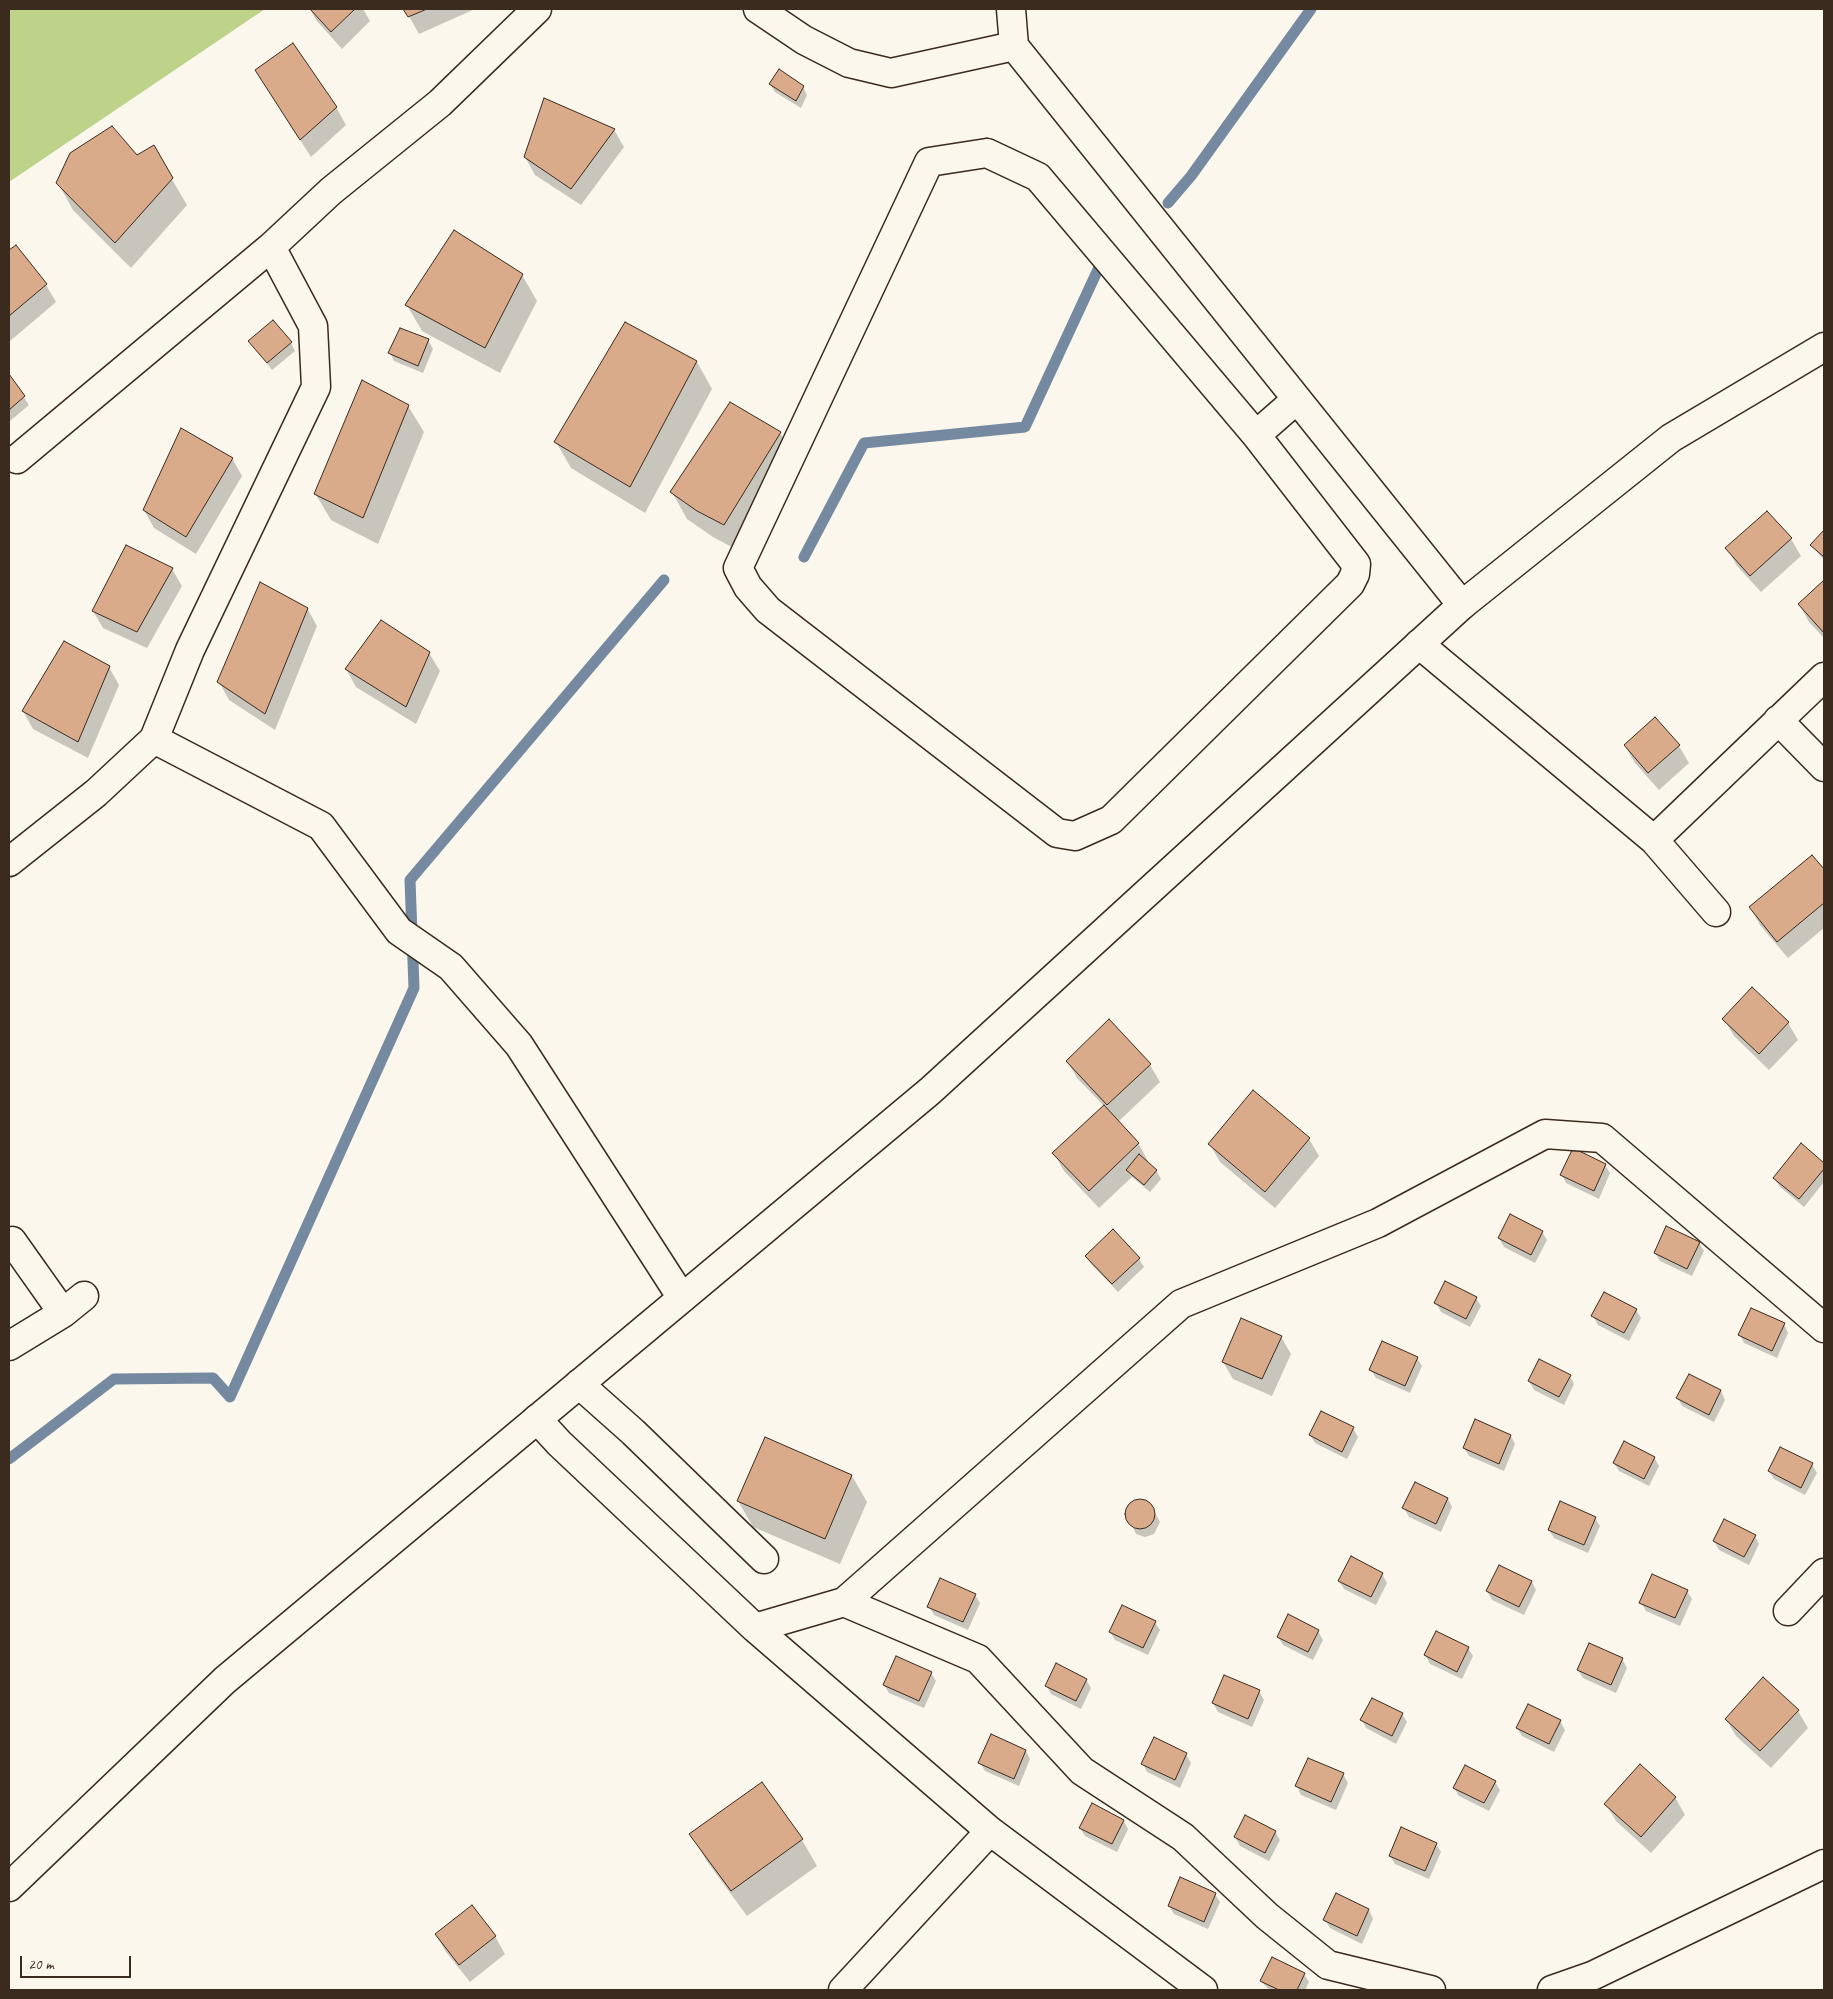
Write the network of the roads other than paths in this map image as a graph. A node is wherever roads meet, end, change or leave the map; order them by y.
1 (536, 9) edge
2 (758, 9) edge
3 (1011, 9) edge
4 (1014, 46) junction
5 (271, 248) junction
6 (1824, 347) edge
7 (1296, 400) junction
8 (1256, 435) junction
9 (17, 458) dead end
10 (1462, 605) junction
11 (1419, 644) junction
12 (1824, 678) edge
13 (1778, 720) junction
14 (154, 739) junction
15 (1824, 767) edge
16 (1654, 840) junction
17 (9, 862) edge
18 (1716, 912) dead end
19 (12, 1241) dead end
20 (84, 1296) dead end
21 (682, 1298) junction
22 (63, 1313) junction
23 (1824, 1328) edge
24 (9, 1346) edge
25 (579, 1384) junction
26 (537, 1419) junction
27 (764, 1559) dead end
28 (1824, 1573) edge
29 (844, 1602) junction
30 (1788, 1611) dead end
31 (755, 1628) junction
32 (990, 1831) junction
33 (1824, 1864) edge
34 (9, 1887) edge
35 (843, 1990) edge
36 (1203, 1990) edge
37 (1431, 1990) edge
38 (1552, 1990) edge

1 - 5 street
2 - 4 street
3 - 4 street
4 - 7 street
5 - 9 street
5 - 14 street
6 - 10 street
7 - 8 street
7 - 10 street
8 - 8 street
10 - 11 street
11 - 16 street
11 - 21 street
12 - 13 street
13 - 15 street
13 - 16 street
14 - 17 street
14 - 21 street
16 - 18 street
19 - 22 street
20 - 22 street
21 - 25 street
22 - 24 street
23 - 29 street
25 - 26 street
25 - 27 street
26 - 31 street
26 - 34 street
28 - 30 street
29 - 31 street
29 - 37 street
31 - 32 street
32 - 35 street
32 - 36 street
33 - 38 street

